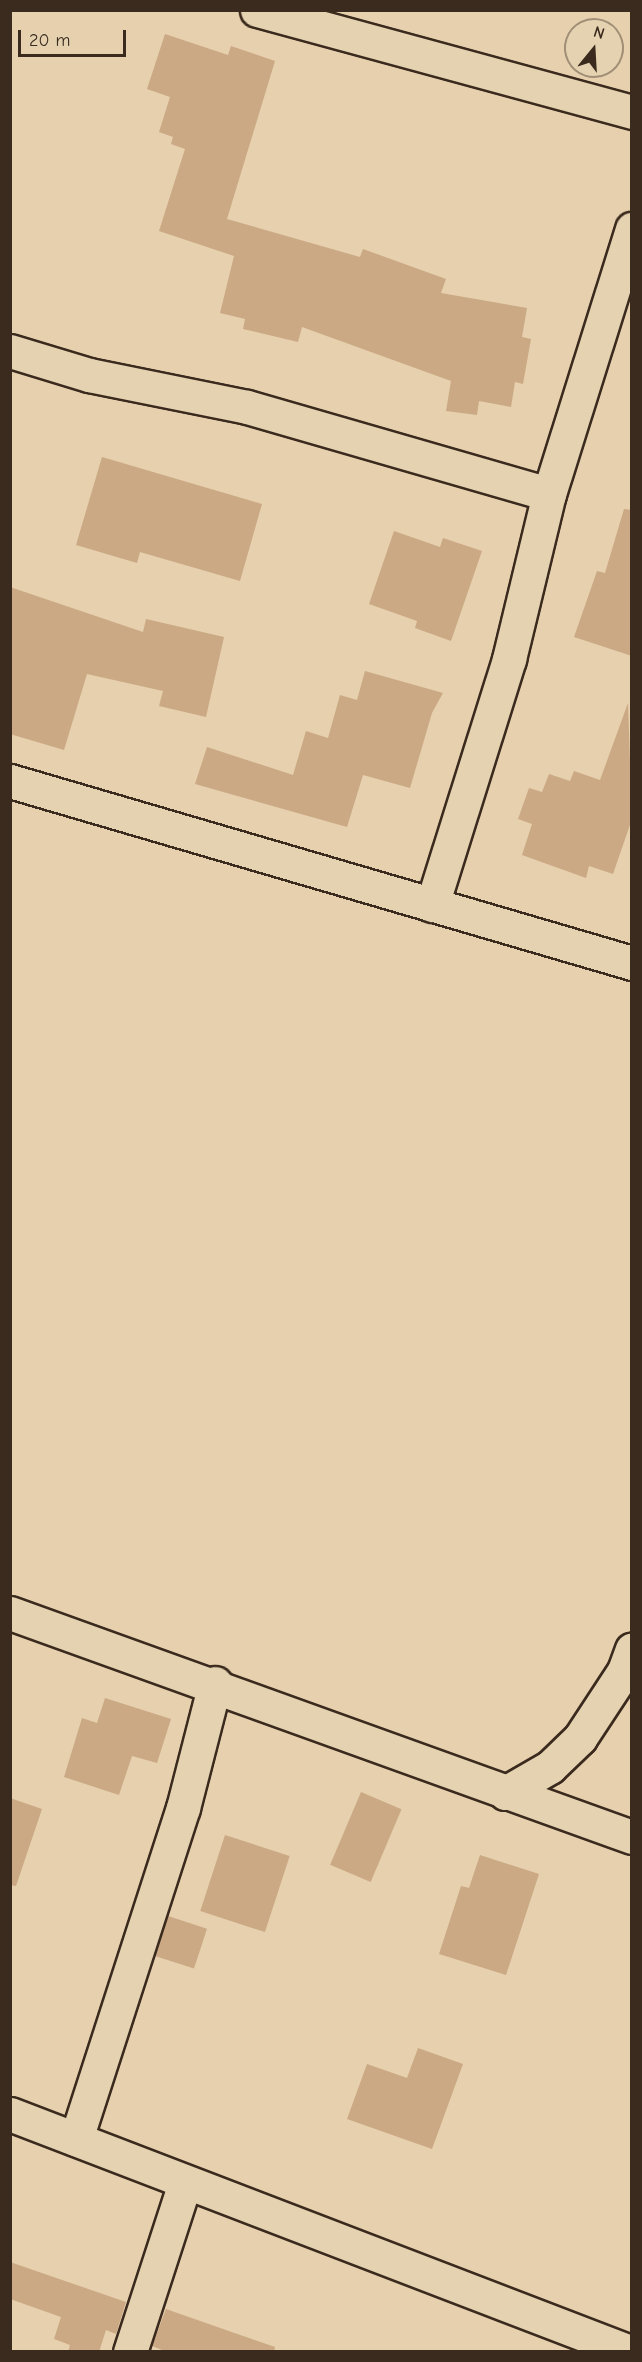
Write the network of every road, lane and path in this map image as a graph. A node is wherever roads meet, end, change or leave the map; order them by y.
1 (257, 10) edge
2 (632, 112) edge
3 (632, 229) edge
4 (10, 351) edge
5 (549, 494) junction
6 (10, 781) edge
7 (432, 905) junction
8 (632, 963) edge
9 (10, 1613) edge
10 (632, 1649) edge
11 (215, 1683) junction
12 (505, 1793) junction
13 (632, 1837) edge
14 (10, 2114) edge
15 (76, 2139) junction
16 (185, 2183) junction
17 (130, 2352) edge
18 (630, 2352) edge

1 - 2 street
3 - 5 street
4 - 5 street
5 - 7 street
6 - 7 street
7 - 8 street
9 - 11 street
10 - 12 street
11 - 12 street
11 - 15 street
12 - 13 street
14 - 15 street
15 - 16 street
16 - 17 street
16 - 18 street

